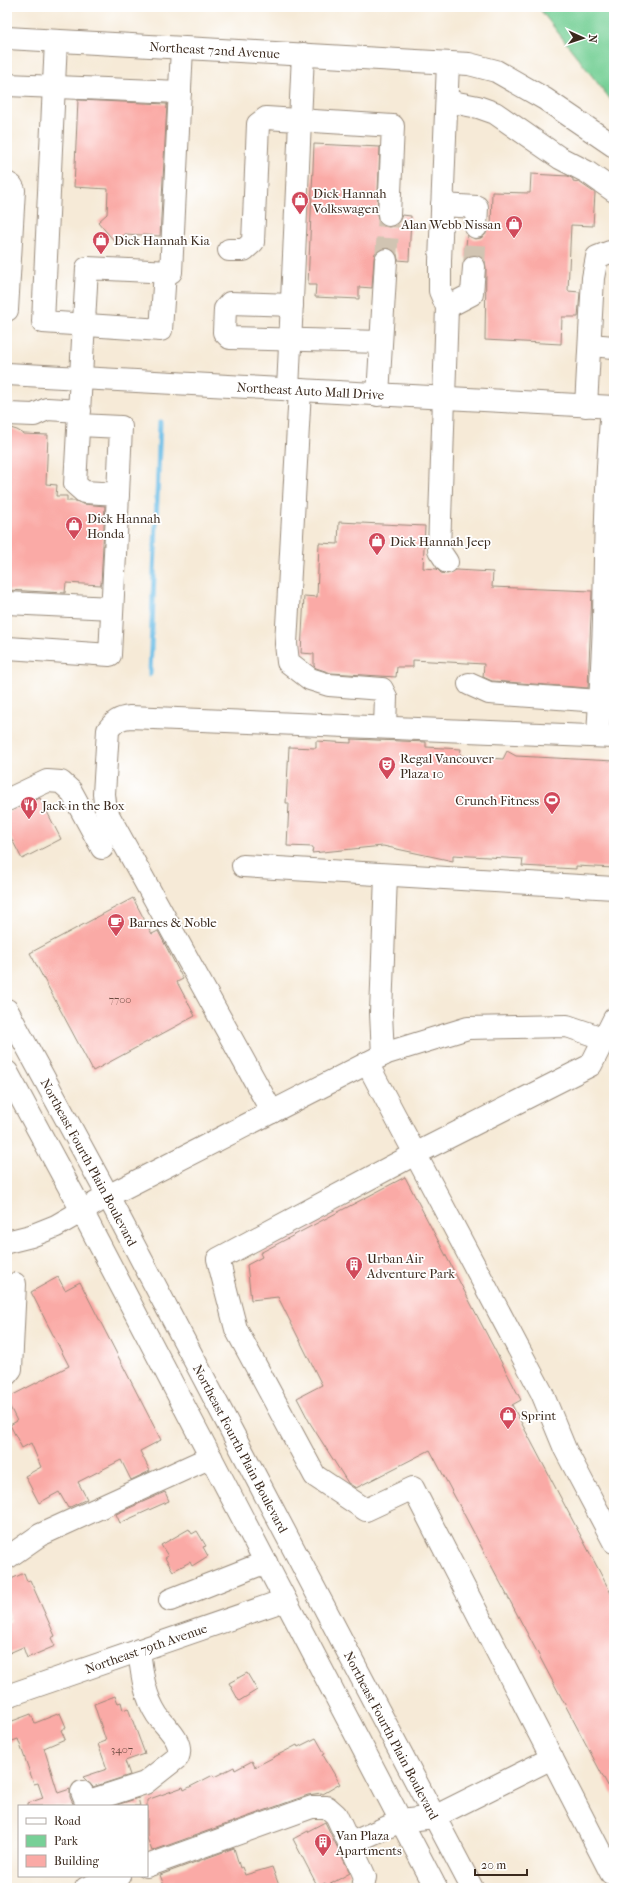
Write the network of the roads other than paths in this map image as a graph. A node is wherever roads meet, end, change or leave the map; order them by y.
1 (7, 38) edge
2 (56, 41) junction
3 (182, 48) junction
4 (303, 54) junction
5 (448, 62) junction
6 (7, 85) edge
7 (54, 87) junction
8 (180, 92) junction
9 (446, 100) junction
10 (301, 120) junction
11 (614, 146) edge
12 (7, 183) edge
13 (614, 191) edge
14 (442, 205) junction
15 (389, 215) tunnel mouth
16 (476, 227) tunnel mouth
17 (229, 250) dead end
18 (614, 252) edge
19 (386, 260) tunnel mouth
20 (474, 267) tunnel mouth
21 (165, 272) junction
22 (8, 302) edge
23 (292, 305) junction
24 (447, 307) junction
25 (84, 325) junction
26 (291, 340) junction
27 (381, 342) junction
28 (590, 345) junction
29 (614, 347) edge
30 (7, 374) edge
31 (81, 378) junction
32 (294, 390) junction
33 (378, 395) junction
34 (445, 398) junction
35 (586, 406) junction
36 (613, 407) edge
37 (7, 414) edge
38 (79, 418) junction
39 (118, 494) junction
40 (447, 562) dead end
41 (7, 603) edge
42 (112, 608) junction
43 (8, 648) edge
44 (469, 684) dead end
45 (600, 701) junction
46 (385, 727) junction
47 (606, 736) edge
48 (7, 800) edge
49 (102, 848) dead end
50 (243, 866) dead end
51 (386, 875) junction
52 (614, 888) edge
53 (7, 1010) edge
54 (614, 1019) edge
55 (609, 1040) edge
56 (375, 1059) junction
57 (7, 1072) edge
58 (272, 1112) junction
59 (415, 1154) junction
60 (108, 1196) junction
61 (82, 1211) junction
62 (7, 1242) edge
63 (15, 1284) dead end
64 (7, 1374) edge
65 (211, 1457) junction
66 (614, 1542) edge
67 (7, 1558) edge
68 (266, 1562) junction
69 (170, 1600) dead end
70 (285, 1600) junction
71 (139, 1650) junction
72 (7, 1696) edge
73 (552, 1758) junction
74 (82, 1792) dead end
75 (434, 1817) junction
76 (401, 1821) junction
77 (349, 1844) junction
78 (148, 1866) edge
79 (614, 1873) edge
80 (116, 1877) edge
81 (86, 1888) edge
82 (363, 1888) edge
83 (436, 1888) edge
84 (472, 1888) edge

1 - 2 street, Northeast 72nd Avenue
2 - 3 street, Northeast 72nd Avenue
2 - 7 street
3 - 4 street, Northeast 72nd Avenue
3 - 8 street
4 - 5 street, Northeast 72nd Avenue
4 - 10 street
5 - 9 street
5 - 11 street, Northeast 72nd Avenue
6 - 7 street
7 - 8 street
7 - 25 street
8 - 21 street
9 - 13 street
9 - 14 street
10 - 15 street
10 - 17 street
10 - 23 street
12 - 22 street
14 - 16 street
14 - 24 street
18 - 28 street
19 - 27 street
20 - 24 street
21 - 25 street
21 - 25 street
23 - 26 street
23 - 26 street
24 - 34 street
25 - 31 street
26 - 27 street
26 - 32 street
27 - 33 street
28 - 29 street
28 - 35 street
30 - 31 street, Northeast Auto Mall Drive
31 - 32 street, Northeast Auto Mall Drive
31 - 38 street
32 - 33 street, Northeast Auto Mall Drive
32 - 46 street
33 - 34 street, Northeast Auto Mall Drive
34 - 35 street, Northeast Auto Mall Drive
34 - 40 street
35 - 36 street, Northeast Auto Mall Drive
36 - 45 street
37 - 38 street
38 - 39 street
38 - 39 street
39 - 42 street
41 - 42 street
42 - 43 street
44 - 45 street
45 - 47 street
46 - 47 street
46 - 58 street
48 - 49 street
50 - 51 street
51 - 52 street
51 - 56 street
53 - 60 street, Northeast Fourth Plain Boulevard
54 - 55 street
55 - 56 street
55 - 59 street
56 - 58 street
56 - 59 street
57 - 61 street
58 - 60 street
59 - 66 street
59 - 73 street
60 - 61 street
60 - 75 street, Northeast Fourth Plain Boulevard
61 - 62 street
61 - 65 street
63 - 64 street
65 - 67 street
65 - 68 street
68 - 69 street
68 - 70 street
70 - 71 street, Northeast 79th Avenue
70 - 76 street
71 - 72 street, Northeast 79th Avenue
71 - 74 street
73 - 75 street
73 - 79 street
75 - 76 street
75 - 84 street, Northeast Fourth Plain Boulevard
76 - 77 street
76 - 83 street
77 - 78 street
77 - 82 street
80 - 81 street

